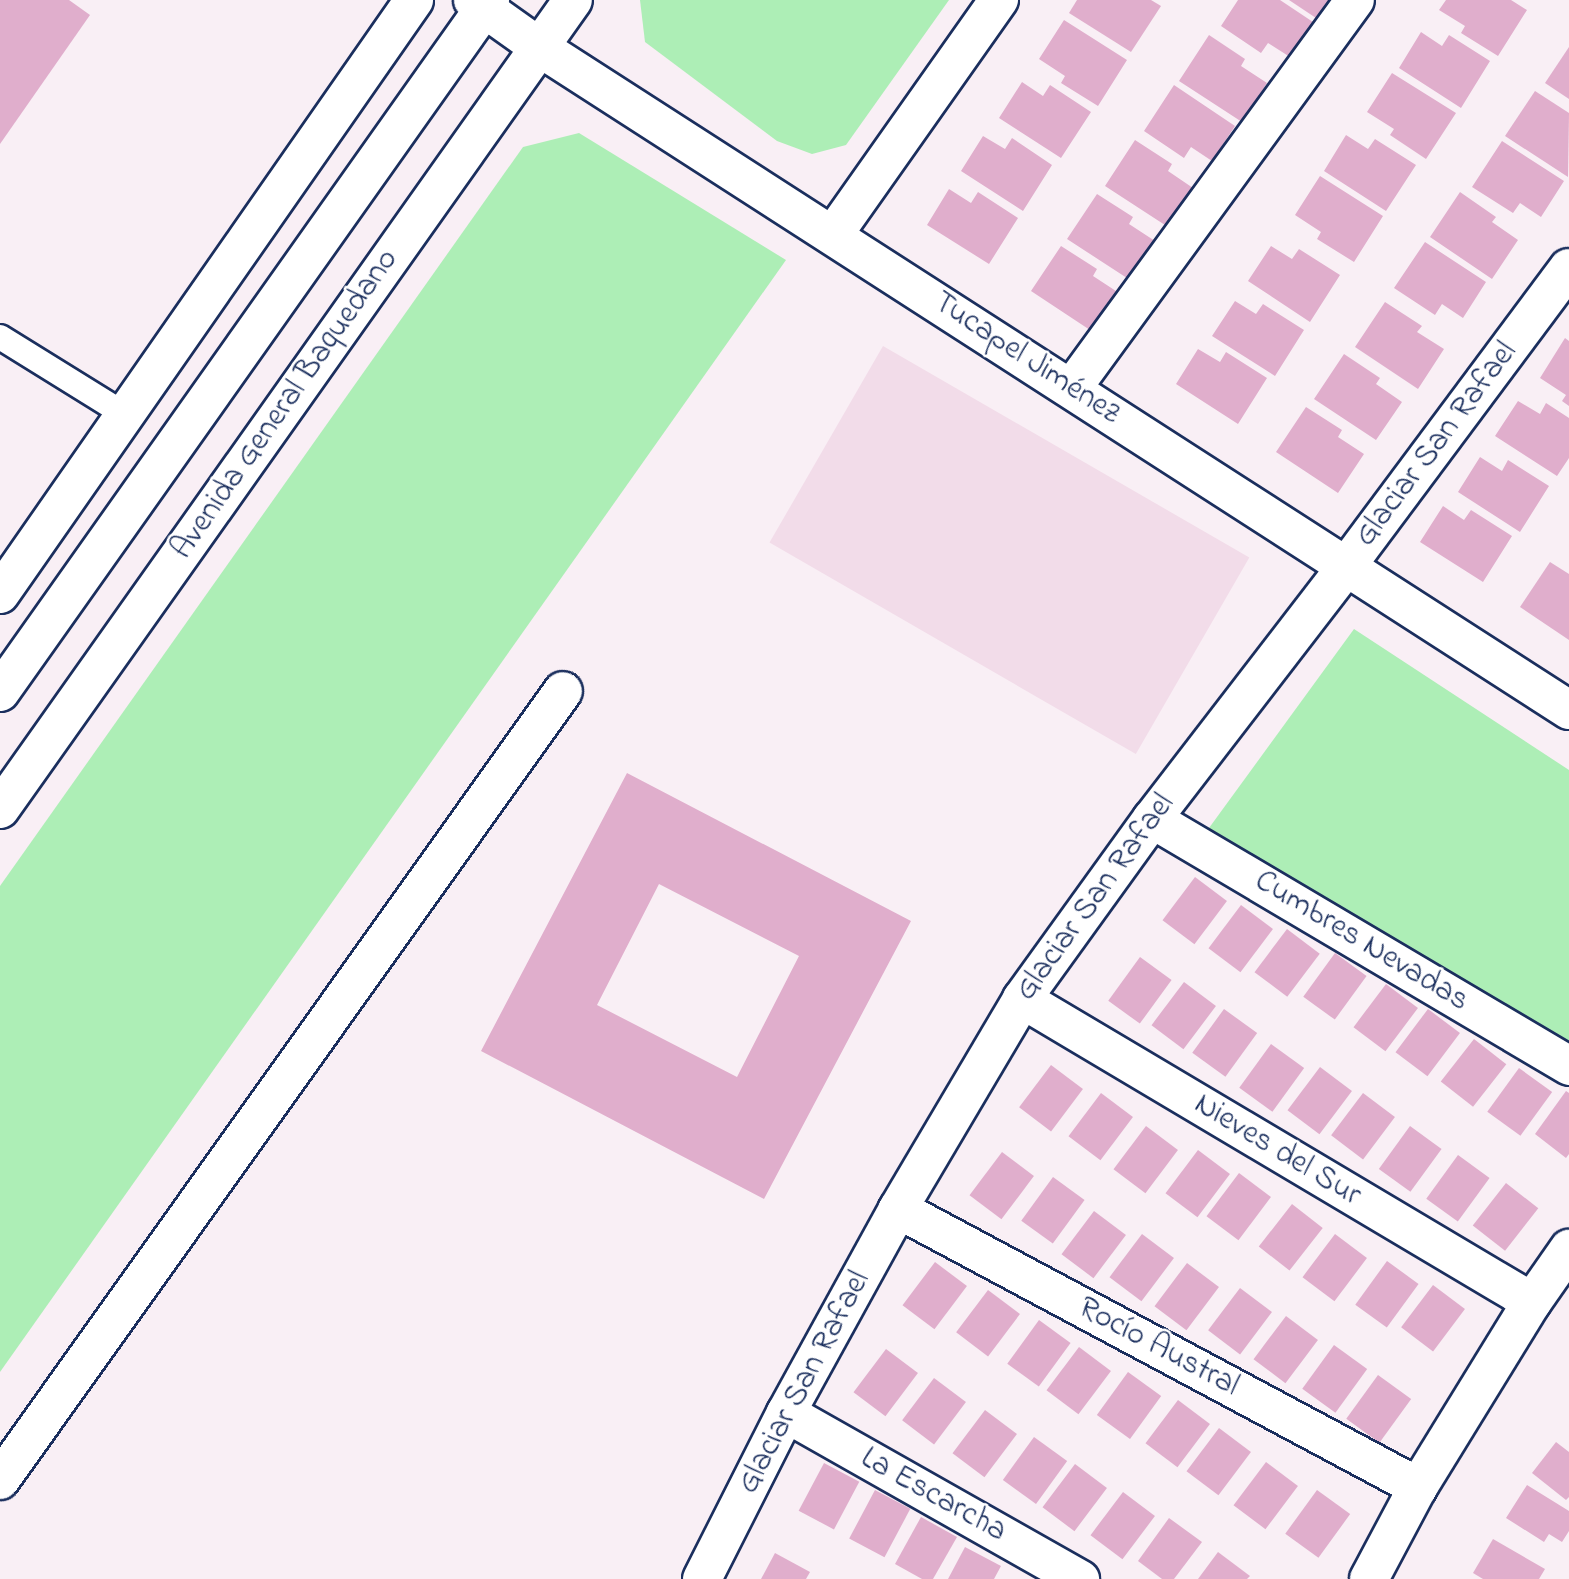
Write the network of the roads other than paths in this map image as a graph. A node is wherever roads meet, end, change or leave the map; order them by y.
1 (414, 0) edge
2 (573, 0) edge
3 (999, 0) edge
4 (1355, 0) edge
5 (474, 2) edge
6 (539, 47) junction
7 (833, 235) junction
8 (1569, 268) edge
9 (0, 337) edge
10 (1072, 388) junction
11 (126, 415) junction
12 (1345, 568) junction
13 (0, 594) edge
14 (563, 691) dead end
15 (0, 692) edge
16 (1568, 706) edge
17 (0, 810) edge
18 (1152, 819) junction
19 (1021, 999) junction
20 (1569, 1066) edge
21 (898, 1209) junction
22 (1569, 1249) edge
23 (1532, 1302) junction
24 (786, 1413) junction
25 (0, 1480) edge
26 (1418, 1487) junction
27 (702, 1579) edge
28 (1080, 1579) edge
29 (1369, 1579) edge

1 - 11 street
2 - 6 street, Avenida General Baquedano
3 - 7 street
4 - 10 street
5 - 6 street, Tucapel Jiménez
5 - 15 street
6 - 7 street, Tucapel Jiménez
6 - 17 street, Avenida General Baquedano
7 - 10 street, Tucapel Jiménez
8 - 12 street, Glaciar San Rafael
9 - 11 lane
10 - 12 street, Tucapel Jiménez
11 - 13 street
12 - 16 street, Tucapel Jiménez
12 - 18 street, Glaciar San Rafael
14 - 25 street
18 - 19 street, Glaciar San Rafael
18 - 20 street, Cumbres Nevadas
19 - 21 street, Glaciar San Rafael
19 - 23 street, Nieves del Sur
21 - 24 street, Glaciar San Rafael
21 - 26 street, Rocío Austral
22 - 23 street
23 - 26 street
24 - 27 street, Glaciar San Rafael
24 - 28 street, La Escarcha
26 - 29 street

